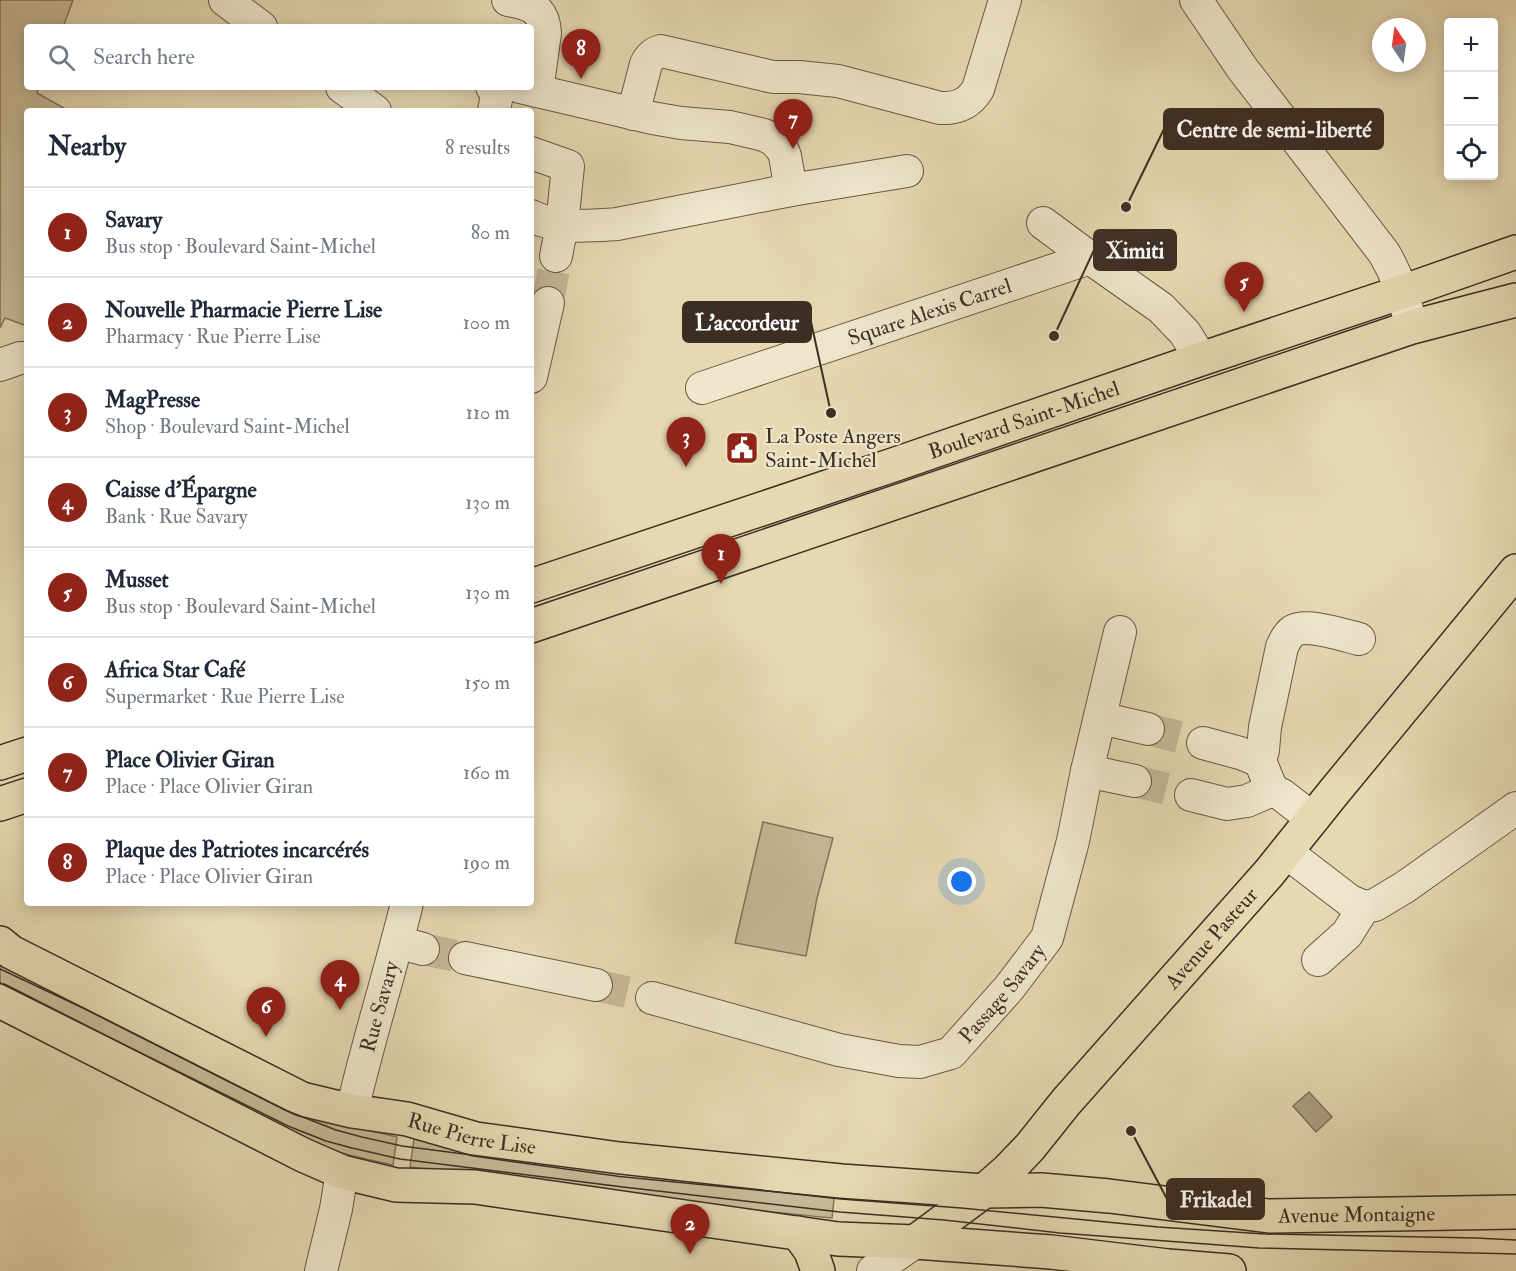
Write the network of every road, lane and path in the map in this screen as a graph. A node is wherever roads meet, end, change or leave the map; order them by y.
1 (225, 0) edge
2 (508, 0) edge
3 (1005, 0) edge
4 (1196, 0) edge
5 (257, 24) edge
6 (534, 52) edge
7 (346, 90) edge
8 (510, 92) edge
9 (371, 108) edge
10 (633, 114) junction
11 (534, 154) edge
12 (907, 171) dead end
13 (791, 190) junction
14 (534, 217) edge
15 (1043, 223) dead end
16 (562, 225) junction
17 (1516, 252) edge
18 (556, 256) tunnel mouth
19 (1090, 258) junction
20 (1402, 292) junction
21 (1516, 300) edge
22 (548, 303) tunnel mouth
23 (1412, 327) junction
24 (24, 358) edge
25 (1201, 359) junction
26 (534, 364) edge
27 (0, 365) edge
28 (702, 388) dead end
29 (1516, 571) edge
30 (534, 585) edge
31 (534, 625) edge
32 (1120, 632) dead end
33 (1359, 639) dead end
34 (1100, 718) junction
35 (1148, 729) tunnel mouth
36 (1203, 742) tunnel mouth
37 (24, 755) edge
38 (1260, 761) junction
39 (0, 763) edge
40 (1088, 771) junction
41 (1135, 781) tunnel mouth
42 (1272, 790) junction
43 (1191, 795) tunnel mouth
44 (24, 796) edge
45 (0, 804) edge
46 (1516, 808) edge
47 (1313, 819) junction
48 (1286, 852) junction
49 (407, 906) edge
50 (1364, 907) junction
51 (0, 943) edge
52 (465, 958) tunnel mouth
53 (1318, 960) dead end
54 (596, 986) tunnel mouth
55 (652, 998) tunnel mouth
56 (0, 1001) edge
57 (352, 1111) junction
58 (342, 1172) junction
59 (984, 1191) junction
60 (1516, 1212) edge
61 (798, 1233) junction
62 (915, 1242) junction
63 (1047, 1261) edge
64 (321, 1271) edge
65 (818, 1271) edge
66 (873, 1271) edge
67 (1229, 1271) edge

1 - 5 street
2 - 6 street
3 - 10 street
4 - 20 street
7 - 9 street
8 - 10 street
10 - 13 street
11 - 16 street
12 - 13 street
13 - 16 street
14 - 16 street
15 - 19 street
16 - 18 street
17 - 20 main road, Boulevard Saint-Michel
19 - 25 street
19 - 28 street, Square Alexis Carrel
20 - 23 street
20 - 25 main road, Boulevard Saint-Michel
21 - 23 main road, Boulevard Saint-Michel
22 - 26 street
23 - 31 main road, Boulevard Saint-Michel
24 - 27 street
25 - 30 main road, Boulevard Saint-Michel
29 - 47 main road, Avenue Pasteur
32 - 34 street, Passage Savary
33 - 38 street
34 - 35 street
34 - 40 street, Passage Savary
36 - 38 street
37 - 39 main road
38 - 42 street
40 - 41 street
40 - 55 street, Passage Savary
42 - 43 street
42 - 47 street
44 - 45 main road
46 - 50 street
47 - 48 main road, Avenue Pasteur
48 - 50 street
48 - 59 main road, Avenue Pasteur
49 - 57 street, Rue Savary
50 - 53 street
51 - 57 main road, Rue Pierre Lise
52 - 54 street
56 - 58 main road
57 - 59 main road, Rue Pierre Lise
58 - 61 main road
58 - 64 street
59 - 60 main road, Avenue Montaigne
59 - 62 main road, Avenue Pasteur
61 - 62 main road
61 - 65 main road
62 - 63 main road
62 - 66 street, Avenue Pasteur
63 - 67 main road

